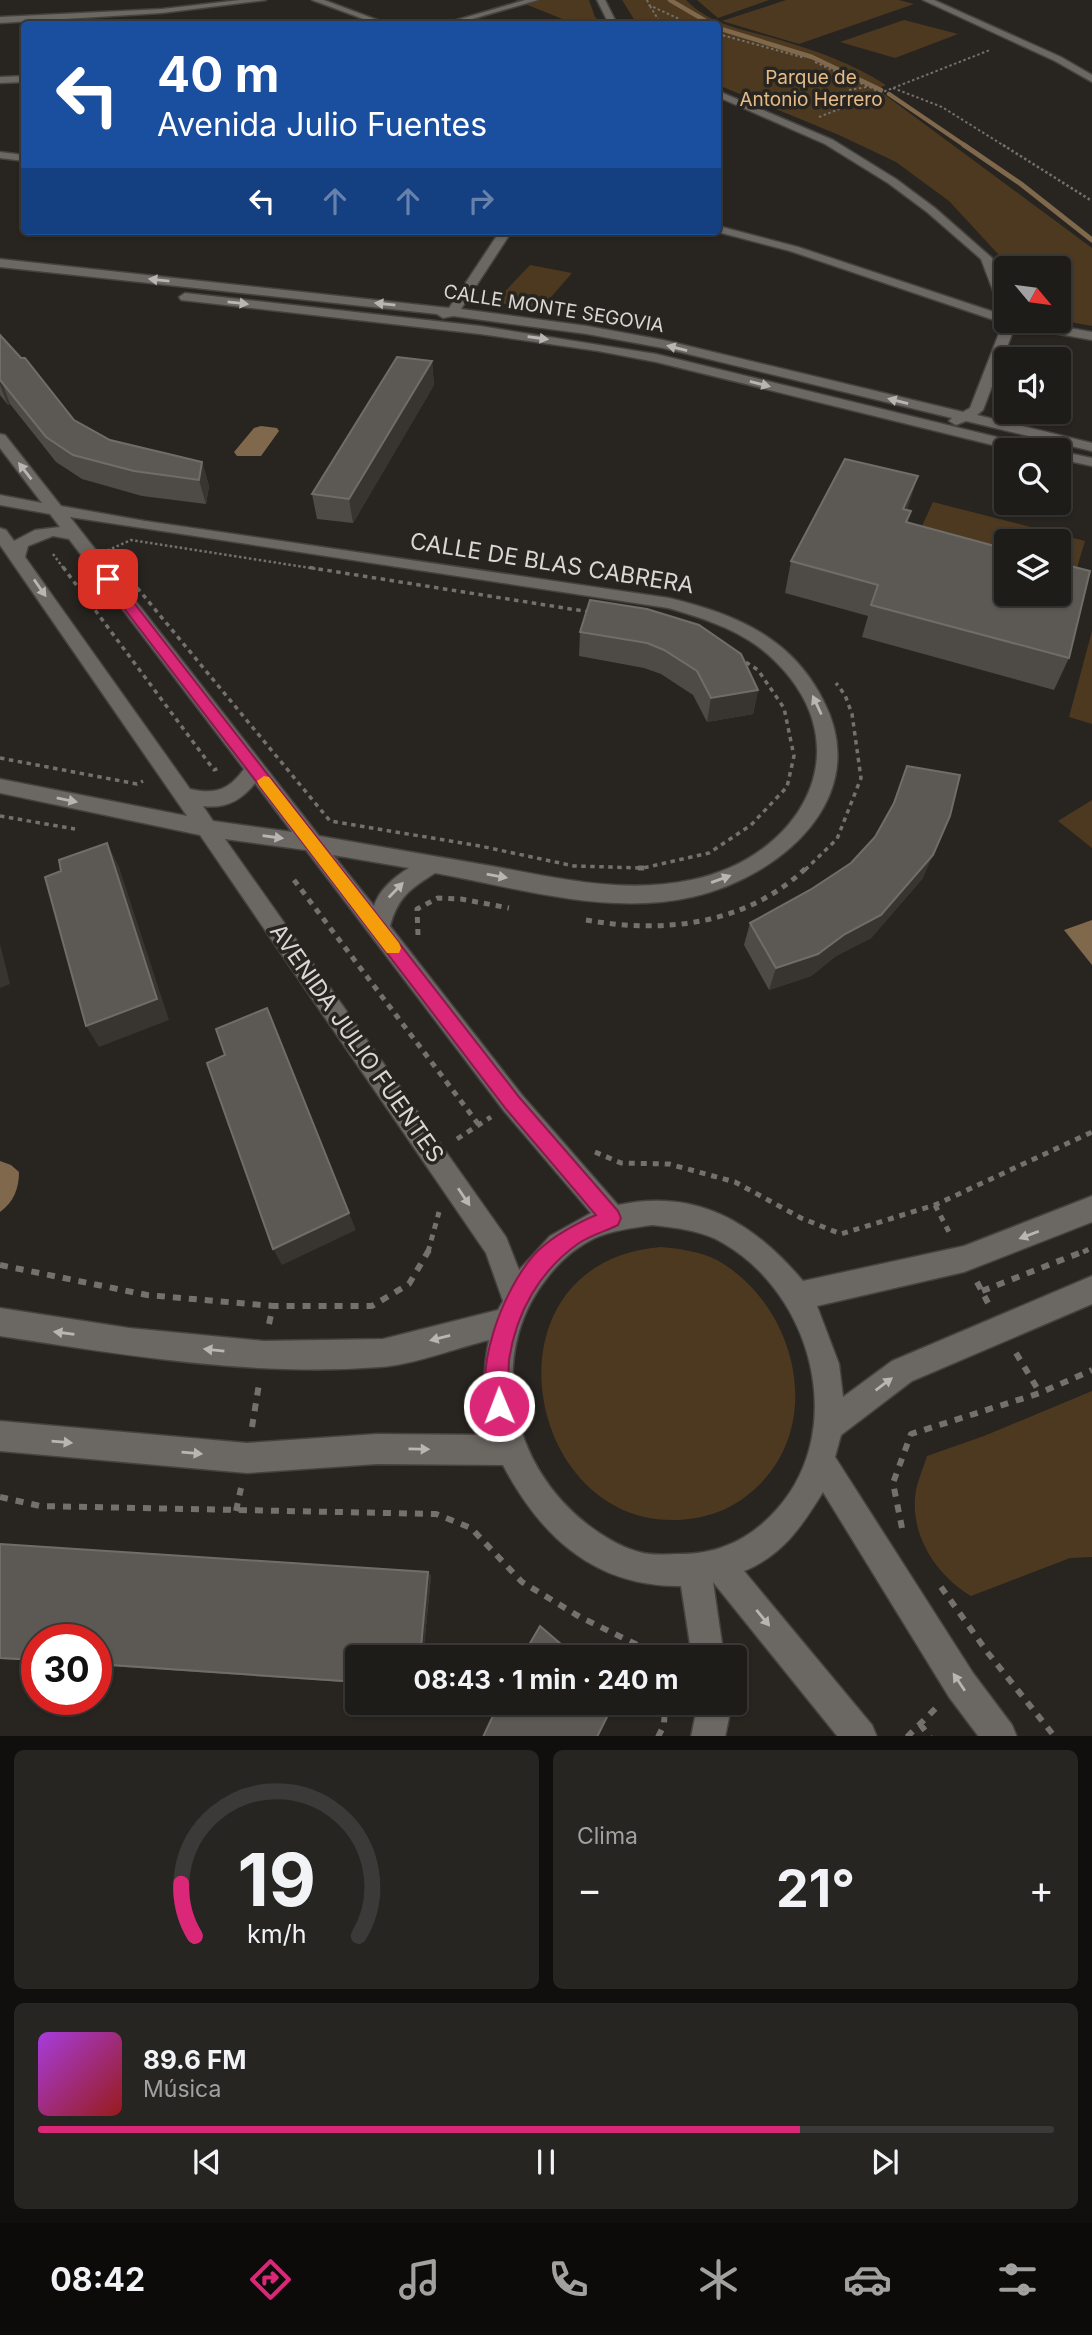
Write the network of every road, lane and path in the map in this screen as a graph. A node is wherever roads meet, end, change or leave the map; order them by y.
1 (182, 0) edge
2 (262, 0) edge
3 (316, 0) edge
4 (534, 0) edge
5 (601, 0) edge
6 (647, 0) edge
7 (927, 0) edge
8 (649, 5) junction
9 (0, 12) edge
10 (0, 20) edge
11 (376, 21) edge
12 (458, 21) edge
13 (610, 21) edge
14 (659, 21) edge
15 (684, 21) edge
16 (721, 35) edge
17 (1016, 40) junction
18 (805, 58) dead end
19 (815, 62) dead end
20 (21, 79) edge
21 (1092, 79) edge
22 (0, 80) edge
23 (868, 86) junction
24 (892, 88) junction
25 (849, 90) dead end
26 (881, 92) junction
27 (721, 95) edge
28 (792, 127) junction
29 (0, 155) edge
30 (21, 158) edge
31 (1092, 201) edge
32 (721, 230) edge
33 (503, 235) edge
34 (0, 263) edge
35 (10, 278) dead end
36 (994, 278) edge
37 (88, 286) dead end
38 (170, 296) dead end
39 (453, 312) junction
40 (994, 315) edge
41 (415, 323) junction
42 (470, 329) junction
43 (1071, 332) edge
44 (1007, 333) edge
45 (1092, 336) edge
46 (975, 416) junction
47 (934, 426) junction
48 (0, 438) edge
49 (997, 438) edge
50 (994, 441) edge
51 (1092, 447) edge
52 (1071, 458) edge
53 (1092, 462) edge
54 (0, 500) edge
55 (57, 511) junction
56 (0, 533) edge
57 (74, 535) junction
58 (17, 556) junction
59 (828, 673) dead end
60 (0, 758) edge
61 (254, 769) junction
62 (146, 779) dead end
63 (0, 786) edge
64 (183, 795) junction
65 (0, 816) edge
66 (206, 828) junction
67 (78, 829) dead end
68 (314, 843) junction
69 (481, 846) joint
70 (431, 865) junction
71 (294, 880) dead end
72 (520, 910) dead end
73 (582, 920) dead end
74 (378, 929) junction
75 (418, 938) dead end
76 (513, 1103) junction
77 (479, 1125) junction
78 (1092, 1132) edge
79 (592, 1150) dead end
80 (435, 1154) junction
81 (935, 1205) junction
82 (440, 1208) dead end
83 (1092, 1209) edge
84 (611, 1218) junction
85 (1092, 1248) edge
86 (964, 1259) junction
87 (0, 1265) edge
88 (1092, 1290) edge
89 (981, 1291) junction
90 (799, 1296) junction
91 (273, 1306) junction
92 (511, 1311) junction
93 (0, 1322) edge
94 (1001, 1327) junction
95 (264, 1355) junction
96 (1092, 1370) edge
97 (1040, 1393) junction
98 (830, 1425) junction
99 (0, 1436) edge
100 (509, 1450) junction
101 (247, 1458) junction
102 (822, 1462) junction
103 (0, 1497) edge
104 (236, 1511) junction
105 (902, 1531) dead end
106 (707, 1568) junction
107 (933, 1575) dead end
108 (638, 1645) edge
109 (708, 1645) edge
110 (961, 1685) junction
111 (664, 1715) edge
112 (713, 1715) edge
113 (920, 1724) junction
114 (658, 1736) edge
115 (708, 1736) edge
116 (859, 1736) edge
117 (908, 1736) edge
118 (929, 1736) edge
119 (999, 1736) edge
120 (1054, 1736) edge

1 - 9 street
2 - 10 street
3 - 11 street
4 - 12 street
5 - 13 street
6 - 8 path
7 - 17 street
8 - 14 path
8 - 15 path
16 - 18 path
17 - 21 street
17 - 24 path
19 - 23 path
20 - 22 street
23 - 25 path
23 - 26 path
24 - 26 path
24 - 31 path
26 - 28 path
27 - 28 street
28 - 36 street
29 - 30 street
32 - 40 street
33 - 39 street
39 -> 34 street, CALLE MONTE SEGOVIA
35 - 37 street
38 -> 41 street, CALLE MONTE SEGOVIA
39 - 41 street
39 - 42 street
46 -> 39 street, CALLE MONTE SEGOVIA
41 - 42 street, CALLE MONTE SEGOVIA
42 -> 47 street, CALLE MONTE SEGOVIA
43 - 45 street
44 - 46 street
46 - 47 street
46 - 49 street
46 - 51 street, CALLE MONTE SEGOVIA
47 - 50 street, CALLE MONTE SEGOVIA
55 -> 48 street
52 - 53 street
54 - 55 street, CALLE DE BLAS CABRERA
55 - 57 street
70 -> 55 street, CALLE DE BLAS CABRERA
56 - 58 street, AVENIDA JULIO FUENTES
57 - 58 street
57 - 61 street
58 -> 64 street, AVENIDA JULIO FUENTES
59 - 73 path
60 - 62 path
61 - 64 street
61 - 68 street
63 -> 66 street, CALLE DE BLAS CABRERA
64 - 66 street, AVENIDA JULIO FUENTES
65 - 67 path
66 -> 68 street, CALLE DE BLAS CABRERA
66 - 80 street, AVENIDA JULIO FUENTES
68 - 70 street, CALLE DE BLAS CABRERA
68 - 74 street
69 - 69 path
74 -> 70 street
71 - 77 path
72 - 75 path
74 - 76 street
76 - 77 path
76 - 84 street
77 - 80 path
78 - 81 path
79 - 81 path
80 -> 92 street, AVENIDA JULIO FUENTES
81 - 86 path
82 - 91 path
83 -> 86 street
84 - 90 street
84 - 92 street
85 - 89 path
86 - 89 path
86 - 90 street
87 - 91 path
88 - 94 street
89 - 94 path
90 - 98 street
91 - 95 path
92 -> 95 street
92 - 100 street
95 -> 93 street
94 - 97 path
98 -> 94 street
95 - 101 path
96 - 97 path
97 - 105 path
98 - 102 street
99 -> 101 street
101 -> 100 street
100 - 106 street
101 - 104 path
102 - 106 street
110 -> 102 street
103 - 104 path
104 - 108 path
106 - 109 street
106 -> 116 street
107 - 120 path
110 - 113 path
110 - 119 street
111 - 114 path
112 - 115 street
113 - 117 path
113 - 118 path

